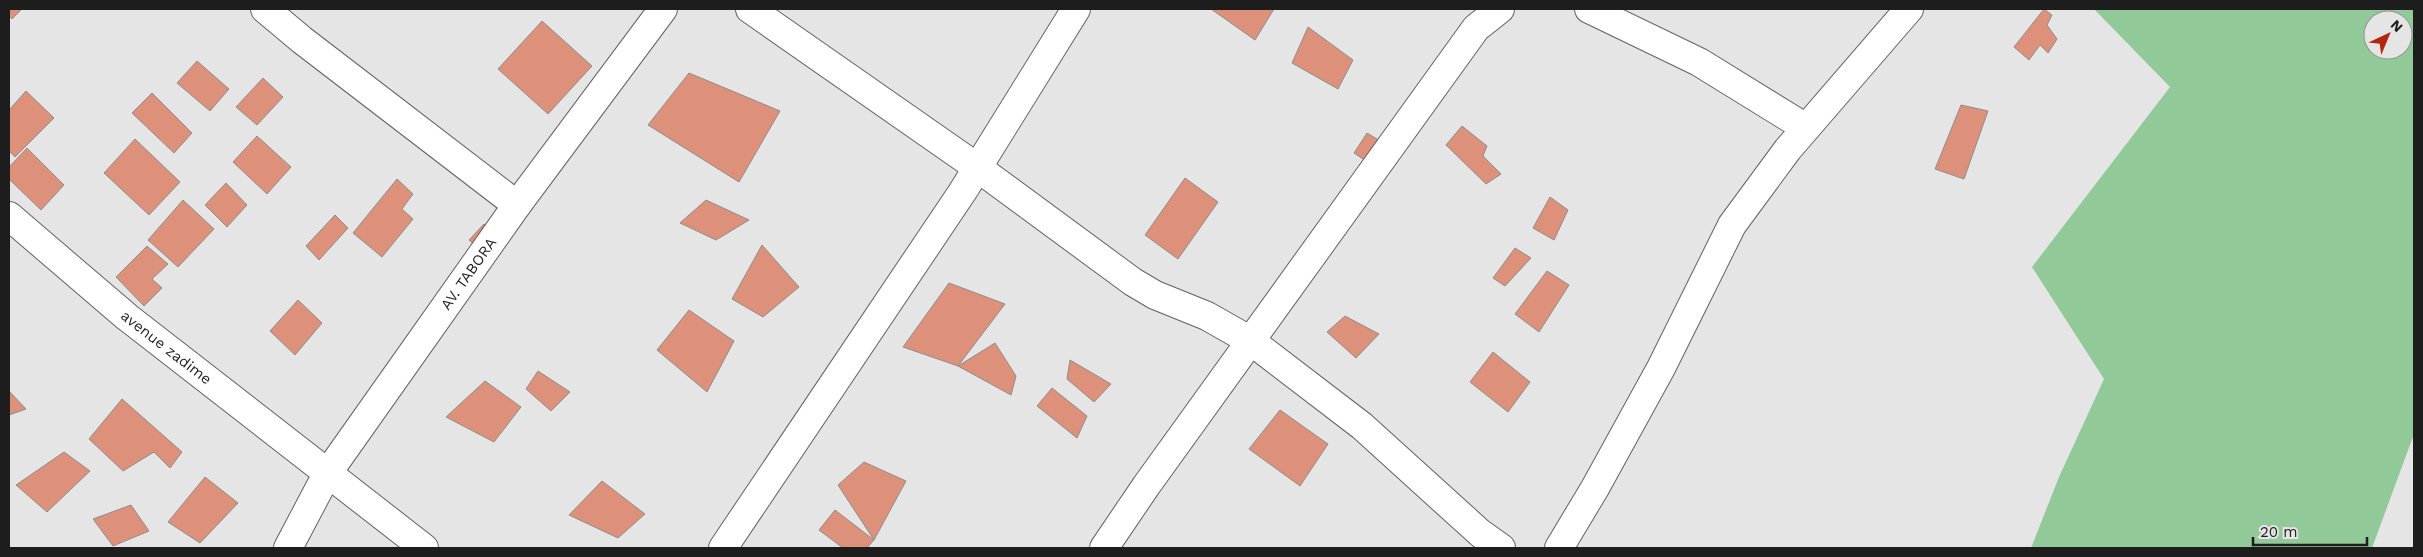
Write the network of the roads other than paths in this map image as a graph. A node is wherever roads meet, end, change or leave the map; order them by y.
1 (265, 9) edge
2 (663, 9) edge
3 (750, 9) edge
4 (1076, 9) edge
5 (1500, 9) edge
6 (1589, 9) edge
7 (1909, 9) edge
8 (1806, 128) junction
9 (978, 168) junction
10 (517, 205) junction
11 (9, 216) edge
12 (1251, 341) junction
13 (327, 474) junction
14 (288, 548) edge
15 (424, 548) edge
16 (723, 548) edge
17 (1104, 548) edge
18 (1501, 548) edge
19 (1559, 548) edge

1 - 10 street
2 - 10 street, AV. TABORA
3 - 9 street
4 - 9 street
5 - 12 street
6 - 8 street
7 - 8 street
8 - 19 street
9 - 12 street
9 - 16 street
10 - 13 street, AV. TABORA
11 - 13 street, avenue zadime
12 - 17 street
12 - 18 street
13 - 14 street, AV. TABORA
13 - 15 street, avenue zadime

